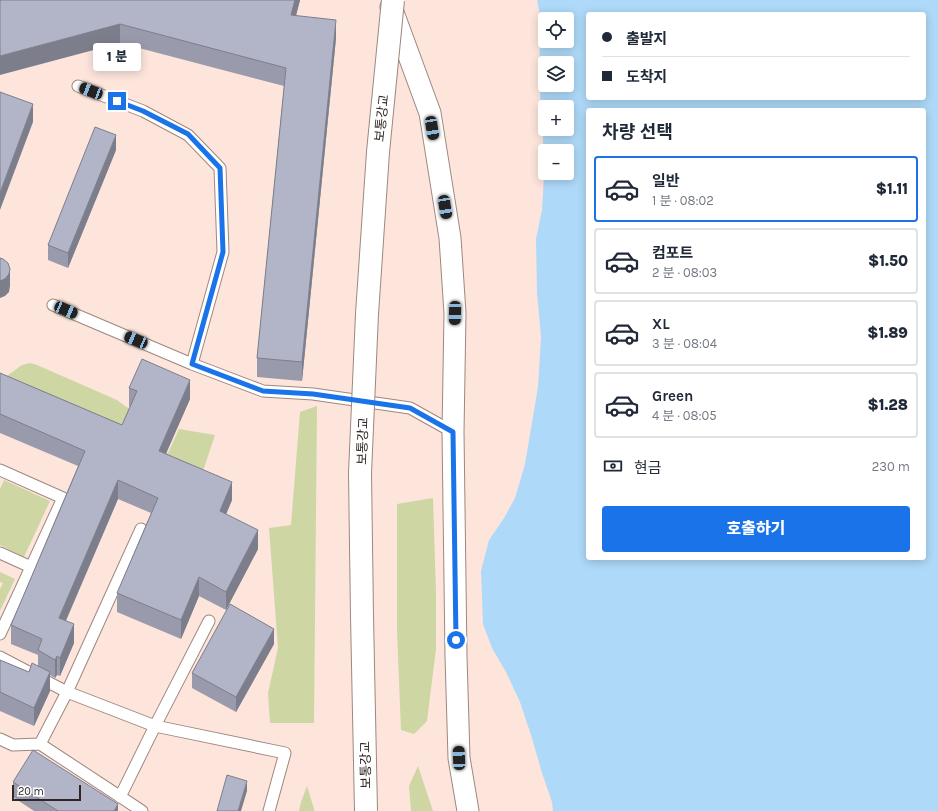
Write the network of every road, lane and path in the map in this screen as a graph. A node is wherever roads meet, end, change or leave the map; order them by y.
1 (388, 0) edge
2 (393, 0) edge
3 (78, 86) dead end
4 (53, 304) dead end
5 (192, 364) junction
6 (453, 432) junction
7 (0, 470) edge
8 (141, 529) dead end
9 (0, 553) edge
10 (31, 567) junction
11 (208, 621) dead end
12 (0, 634) edge
13 (0, 657) edge
14 (67, 692) junction
15 (155, 726) junction
16 (0, 739) edge
17 (40, 744) junction
18 (120, 797) junction
19 (142, 811) edge
20 (268, 811) edge
21 (366, 811) edge
22 (468, 811) edge

1 - 6 street
2 - 21 highway, 보통강교, bridge
3 - 5 lane
4 - 5 lane
5 - 6 lane
6 - 22 street
7 - 10 lane
8 - 14 lane
9 - 10 lane
10 - 12 lane
11 - 15 lane
13 - 14 lane
14 - 15 lane
14 - 17 lane
15 - 18 lane
15 - 20 lane
16 - 17 lane
17 - 18 lane
18 - 19 lane

